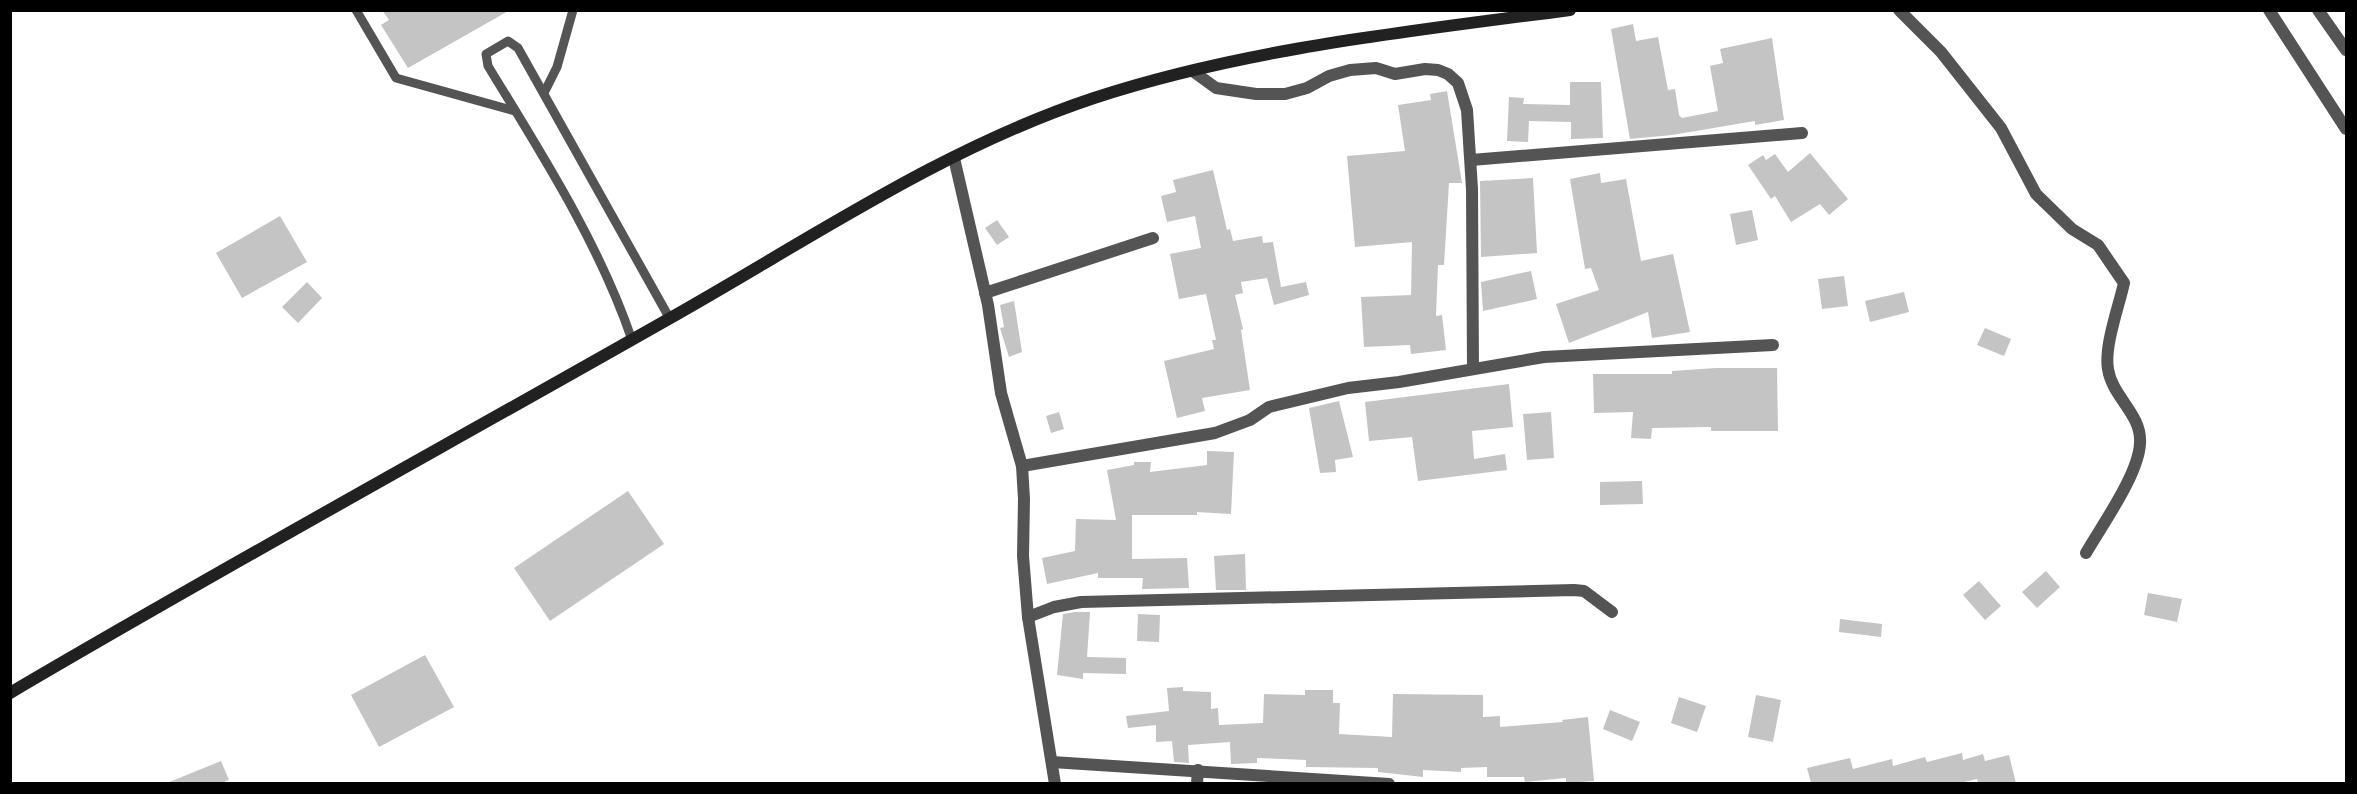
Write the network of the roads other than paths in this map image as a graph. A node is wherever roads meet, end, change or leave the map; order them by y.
1 (356, 10) edge
2 (573, 10) edge
3 (1570, 10) edge
4 (1899, 10) edge
5 (2269, 10) edge
6 (2318, 10) edge
7 (2346, 50) edge
8 (1194, 72) junction
9 (544, 93) junction
10 (515, 111) junction
11 (2343, 116) edge
12 (2346, 129) edge
13 (1802, 133) dead end
14 (954, 158) junction
15 (1471, 160) junction
16 (1153, 238) dead end
17 (985, 293) junction
18 (670, 319) junction
19 (632, 340) junction
20 (1773, 345) dead end
21 (1473, 369) junction
22 (1022, 466) junction
23 (2086, 553) dead end
24 (1612, 612) dead end
25 (1029, 617) junction
26 (10, 693) edge
27 (1052, 762) junction
28 (1198, 770) junction
29 (1055, 783) edge
30 (1197, 783) edge
31 (1389, 783) edge

1 - 10 lane
2 - 9 lane
3 - 8 main road
4 - 23 street
5 - 11 street
6 - 7 street
8 - 14 main road
8 - 15 street
9 - 10 lane
9 - 18 lane
10 - 19 lane
11 - 12 street
13 - 15 street
14 - 17 street
14 - 18 main road
15 - 21 street
16 - 17 street
17 - 22 street
18 - 19 main road
19 - 26 main road
20 - 21 street
21 - 22 street
22 - 25 street
24 - 25 street
25 - 27 street
27 - 28 street
27 - 29 street
28 - 30 street
28 - 31 street

